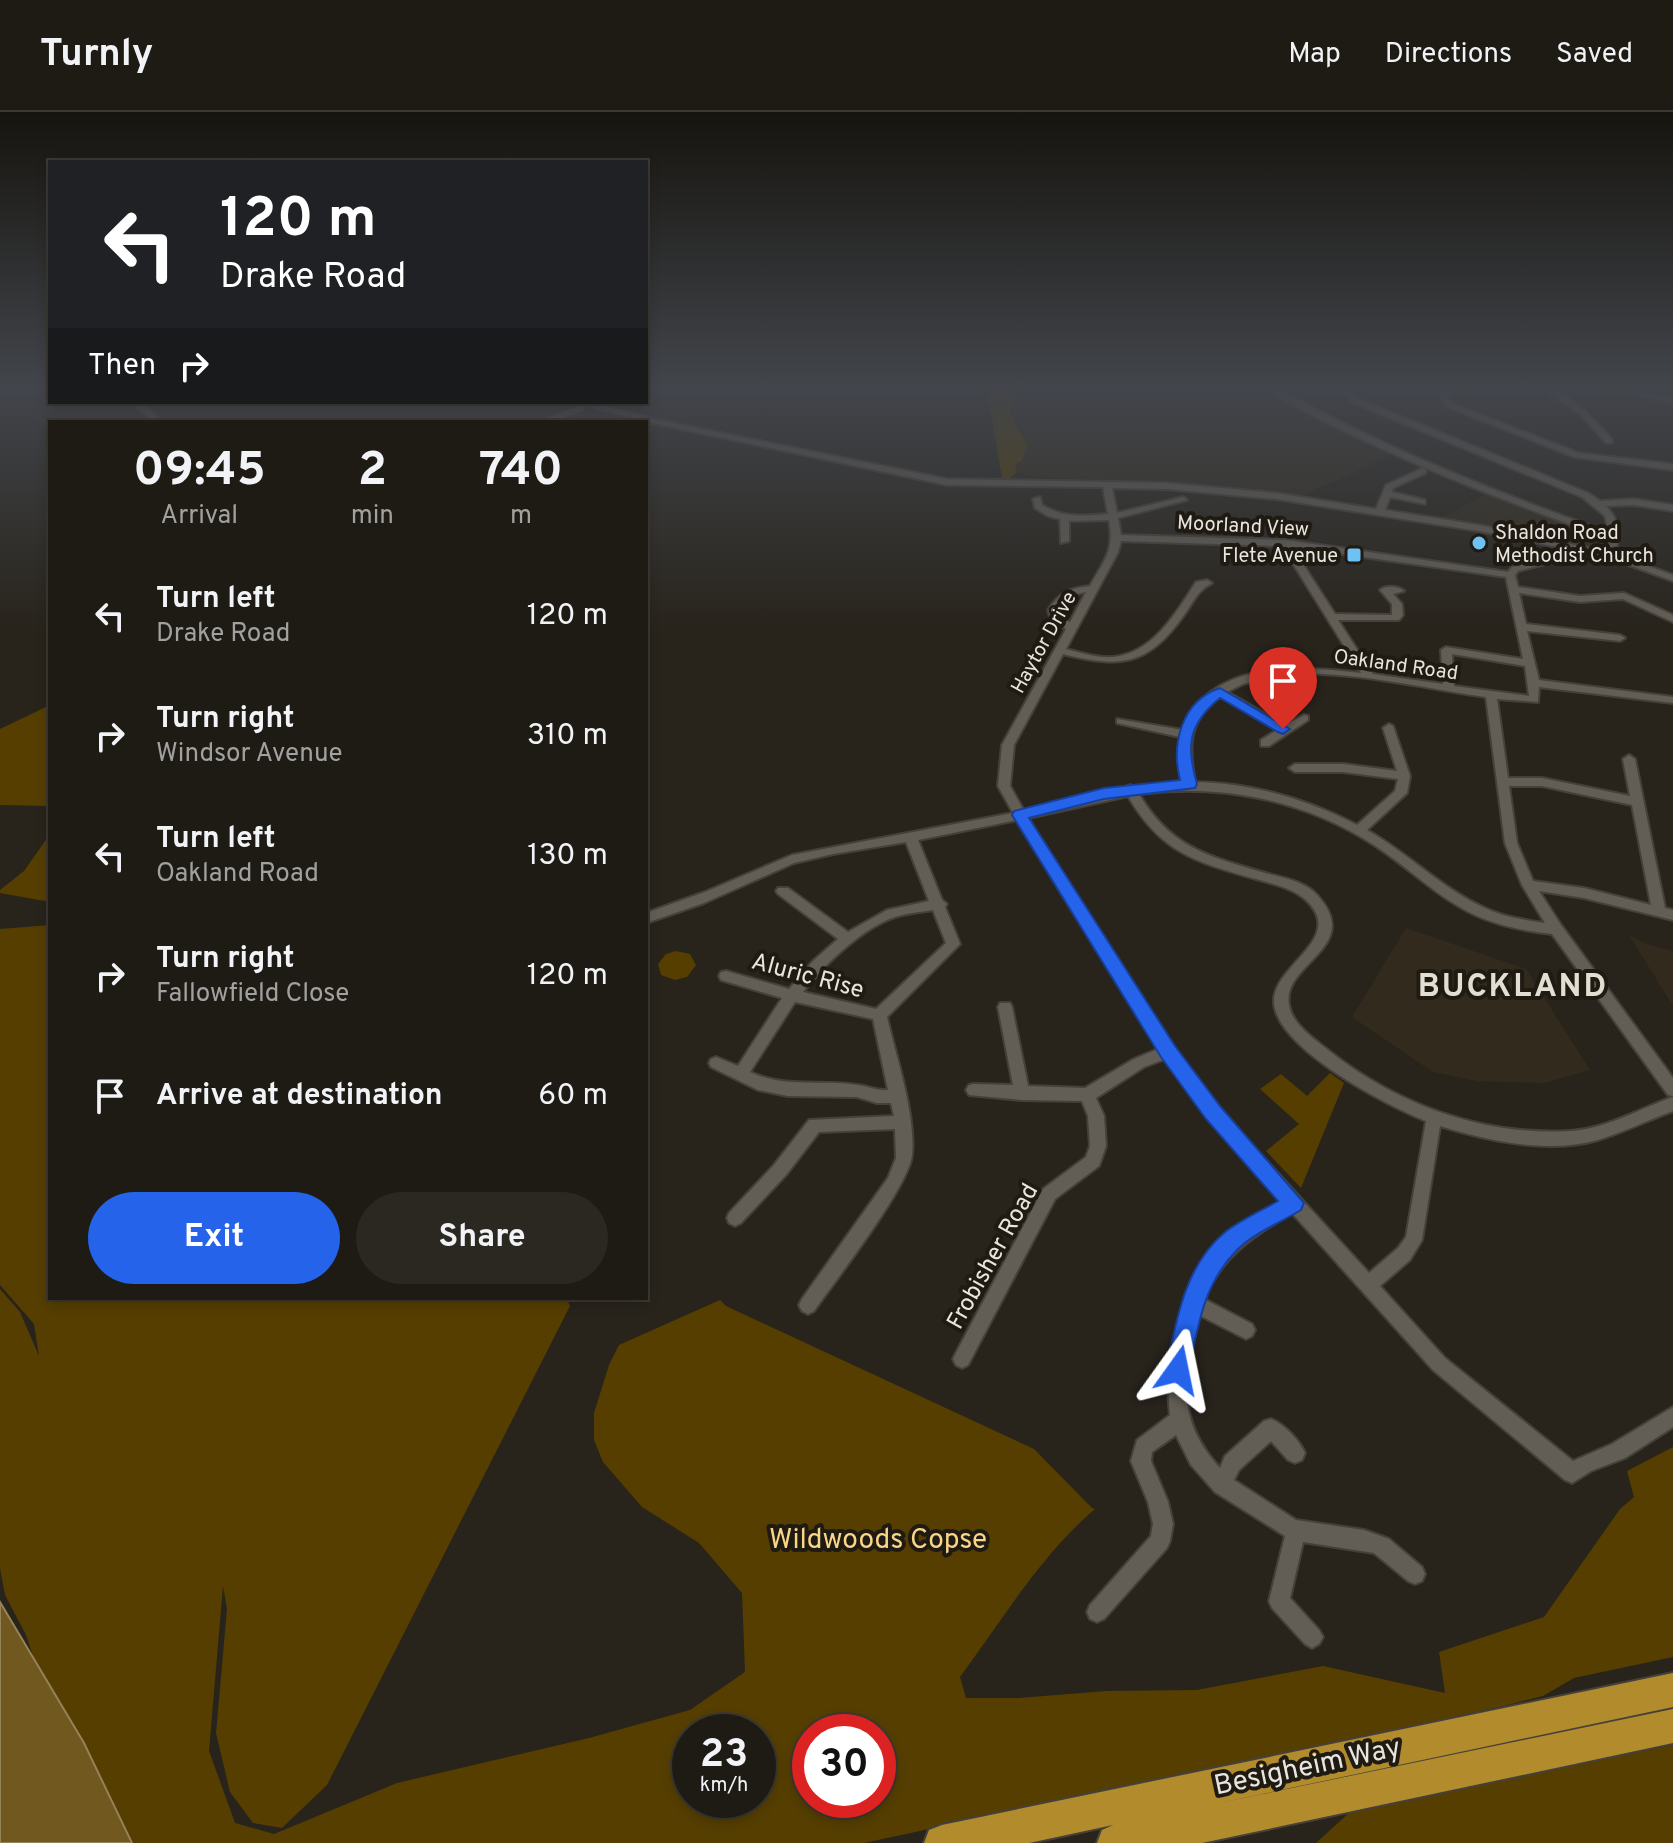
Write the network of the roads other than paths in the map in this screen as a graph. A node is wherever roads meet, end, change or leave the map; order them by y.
1 (872, 468) edge
2 (1433, 468) edge
3 (1525, 468) edge
4 (1419, 473) dead end
5 (1107, 485) junction
6 (1386, 493) junction
7 (1037, 499) dead end
8 (1183, 500) dead end
9 (1422, 502) dead end
10 (1599, 504) junction
11 (1673, 508) edge
12 (1380, 511) junction
13 (1065, 516) junction
14 (1115, 519) junction
15 (1117, 538) junction
16 (1614, 538) junction
17 (1064, 541) dead end
18 (1285, 543) junction
19 (1609, 555) junction
20 (1546, 561) dead end
21 (1510, 575) junction
22 (1673, 578) edge
23 (1207, 583) dead end
24 (1092, 589) junction
25 (1515, 590) junction
26 (1399, 591) dead end
27 (1332, 617) junction
28 (1673, 619) edge
29 (1522, 627) junction
30 (1072, 628) junction
31 (1620, 638) dead end
32 (1062, 651) junction
33 (1528, 663) junction
34 (1369, 677) junction
35 (1534, 683) junction
36 (1449, 689) junction
37 (1220, 692) junction
38 (1491, 696) junction
39 (1673, 700) edge
40 (1304, 718) dead end
41 (1121, 721) dead end
42 (1389, 728) dead end
43 (1283, 729) junction
44 (1185, 734) junction
45 (1265, 743) dead end
46 (1629, 759) dead end
47 (1295, 768) dead end
48 (1404, 776) junction
49 (1502, 782) junction
50 (1189, 784) junction
51 (1130, 789) junction
52 (1639, 802) junction
53 (1020, 815) junction
54 (1359, 830) junction
55 (911, 838) junction
56 (1528, 885) junction
57 (783, 891) dead end
58 (940, 904) junction
59 (1666, 914) edge
60 (648, 917) edge
61 (1556, 929) junction
62 (849, 940) junction
63 (726, 976) dead end
64 (790, 993) junction
65 (1005, 1007) dead end
66 (879, 1015) junction
67 (1168, 1052) junction
68 (716, 1063) dead end
69 (740, 1076) junction
70 (974, 1090) dead end
71 (1673, 1090) edge
72 (1022, 1094) junction
73 (1087, 1095) junction
74 (897, 1096) junction
75 (1673, 1104) edge
76 (1434, 1118) junction
77 (903, 1122) junction
78 (1293, 1203) junction
79 (735, 1218) dead end
80 (1369, 1284) junction
81 (1192, 1302) junction
82 (808, 1305) dead end
83 (1246, 1330) dead end
84 (962, 1359) dead end
85 (1673, 1416) edge
86 (1178, 1421) junction
87 (1295, 1453) dead end
88 (1222, 1485) junction
89 (1296, 1531) junction
90 (1415, 1574) dead end
91 (1097, 1612) dead end
92 (1312, 1637) dead end
93 (1673, 1690) edge
94 (1673, 1726) edge
95 (942, 1843) edge
96 (1115, 1843) edge

1 - 5 street
2 - 16 street
3 - 10 street
4 - 6 street
5 - 12 street
5 - 14 street
6 - 9 street
6 - 12 street
7 - 13 street
8 - 14 street
10 - 11 street
10 - 16 street
12 - 19 street
13 - 14 street
13 - 17 street
14 - 15 street
15 - 18 street, Moorland View
15 - 24 street, Haytor Drive
16 - 19 street
18 - 21 street, Moorland View
18 - 27 street
19 - 22 street
20 - 21 street
21 - 25 street
23 - 32 street
24 - 30 street, Haytor Drive
24 - 30 street
25 - 28 street
25 - 29 street
26 - 27 street
27 - 34 street
29 - 31 street
29 - 33 street
30 - 32 street, Haytor Drive
32 - 53 street, Haytor Drive
33 - 35 street
33 - 36 street
34 - 36 street, Oakland Road
34 - 37 street, Oakland Road
35 - 38 street, Oakland Road
35 - 39 street
36 - 38 street, Oakland Road
37 - 43 street
37 - 44 street, Oakland Road
38 - 49 street
40 - 43 street
41 - 44 street
42 - 48 street
43 - 45 street
44 - 50 street
46 - 52 street
47 - 48 street
48 - 54 street
49 - 52 street
49 - 56 street
50 - 51 street
50 - 54 street
51 - 53 street
51 - 76 street
52 - 59 street
53 - 55 street
53 - 67 street, Haytor Drive
54 - 61 street
55 - 58 street
55 - 60 street
56 - 59 street
56 - 61 street
57 - 62 street
58 - 62 street
58 - 66 street
61 - 71 street
62 - 64 street
63 - 64 street, Aluric Rise
64 - 66 street, Aluric Rise
64 - 69 street
65 - 72 street
66 - 74 street
67 - 73 street
67 - 78 street, Haytor Drive
68 - 69 street
69 - 74 street
70 - 72 street
72 - 73 street
73 - 84 street, Frobisher Road
74 - 77 street
75 - 76 street
76 - 80 street
77 - 79 street
77 - 82 street
78 - 80 street, Haytor Drive
78 - 81 street
80 - 85 street, Haytor Drive
81 - 83 street
81 - 86 street
86 - 88 street
86 - 91 street
87 - 88 street
88 - 89 street
89 - 90 street
89 - 92 street
93 - 95 highway, Besigheim Way
94 - 96 highway, Besigheim Way

